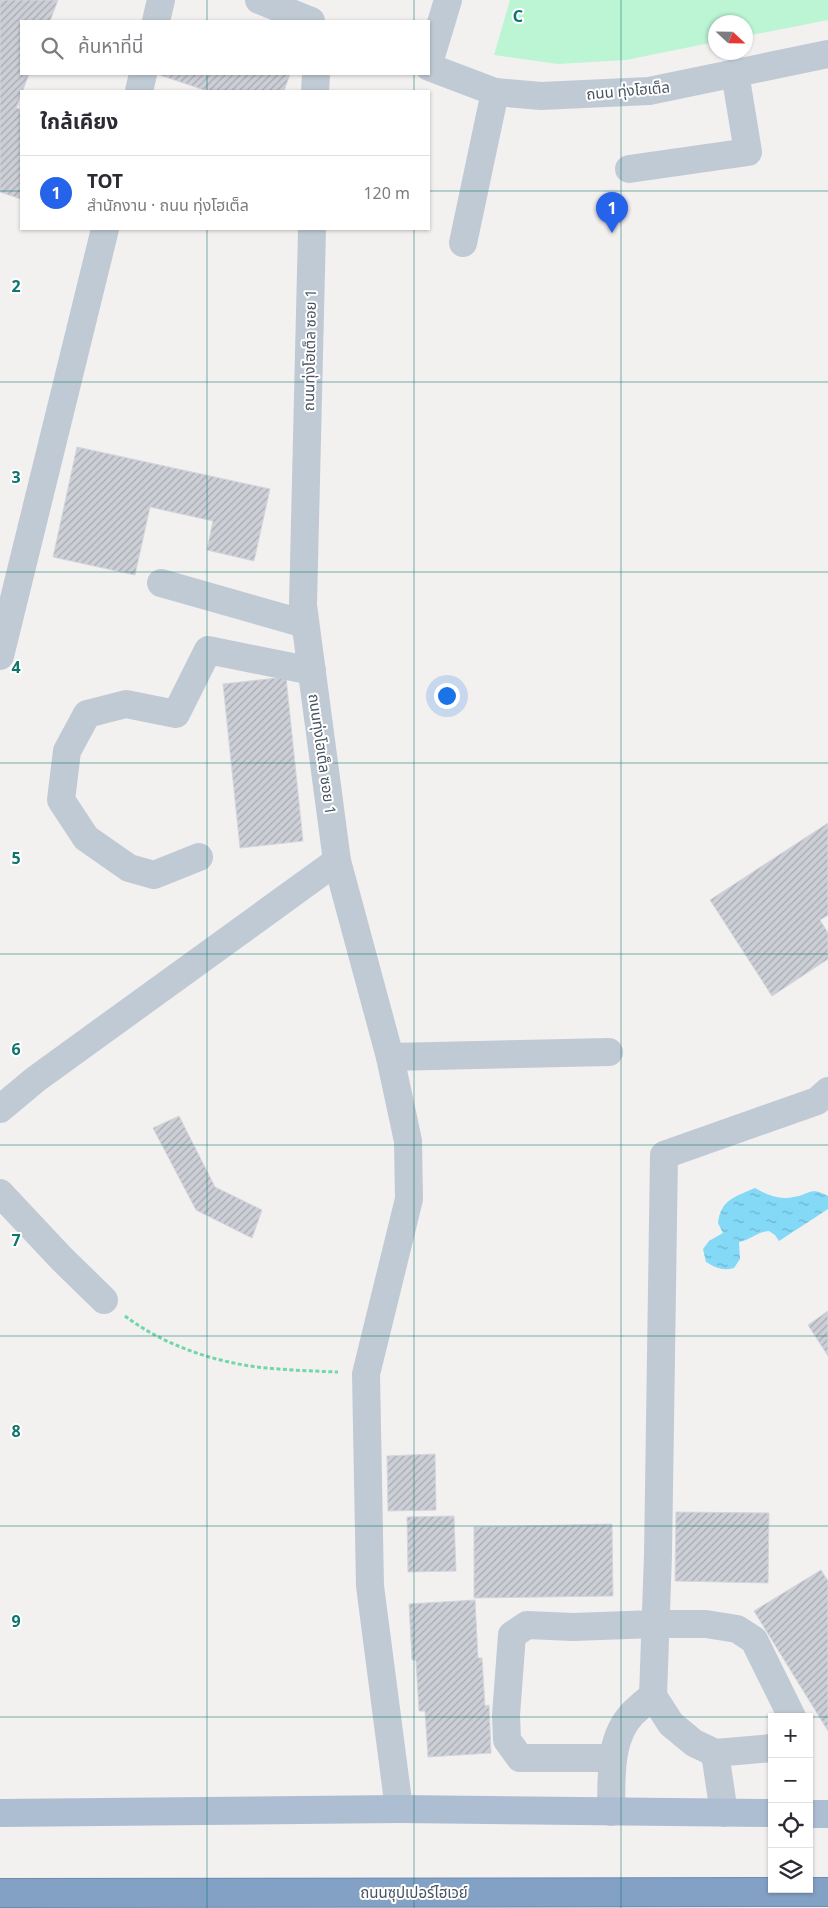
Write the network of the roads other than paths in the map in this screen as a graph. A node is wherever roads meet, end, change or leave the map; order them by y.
1 (161, 0) edge
2 (259, 0) edge
3 (448, 0) edge
4 (156, 20) edge
5 (308, 20) edge
6 (828, 54) edge
7 (430, 60) edge
8 (430, 67) edge
9 (735, 73) junction
10 (143, 75) edge
11 (316, 75) edge
12 (139, 90) edge
13 (315, 90) edge
14 (495, 92) junction
15 (629, 169) dead end
16 (105, 230) edge
17 (312, 230) edge
18 (463, 243) dead end
19 (161, 583) dead end
20 (305, 624) junction
21 (0, 656) edge
22 (312, 671) junction
23 (199, 857) dead end
24 (337, 861) junction
25 (609, 1052) dead end
26 (390, 1057) junction
27 (828, 1091) edge
28 (0, 1109) edge
29 (0, 1193) edge
30 (104, 1300) road end
31 (655, 1624) junction
32 (653, 1696) junction
33 (790, 1713) edge
34 (768, 1748) edge
35 (715, 1753) junction
36 (613, 1758) junction
37 (399, 1809) junction
38 (611, 1812) junction
39 (0, 1813) edge
40 (724, 1813) junction
41 (768, 1814) edge
42 (813, 1814) edge
43 (828, 1814) edge
44 (828, 1892) edge
45 (0, 1893) edge

1 - 4 street
2 - 5 street
3 - 7 street
6 - 9 street, ถนน ทุ่งโฮเต็ล
8 - 14 street, ถนน ทุ่งโฮเต็ล
9 - 14 street, ถนน ทุ่งโฮเต็ล
9 - 15 street
10 - 12 street
11 - 13 street
14 - 18 street
16 - 21 street
17 - 20 street, ถนนทุ่งโฮเต็ล ซอย 1
19 - 20 street
20 - 22 street, ถนนทุ่งโฮเต็ล ซอย 1
22 - 23 street
22 - 24 street, ถนนทุ่งโฮเต็ล ซอย 1
24 - 26 street, ถนนทุ่งโฮเต็ล ซอย 1
24 - 28 street
25 - 26 street
26 - 37 street, ถนนทุ่งโฮเต็ล ซอย 1
27 - 31 street
29 - 30 street
31 - 32 street
31 - 33 street
31 - 36 street
32 - 35 street
32 - 36 street
34 - 35 street
35 - 40 street
36 - 38 street
37 - 38 main road
37 - 39 main road
38 - 40 main road
40 - 41 main road
42 - 43 main road
44 - 45 highway, ถนนซุปเปอร์ไฮเวย์

